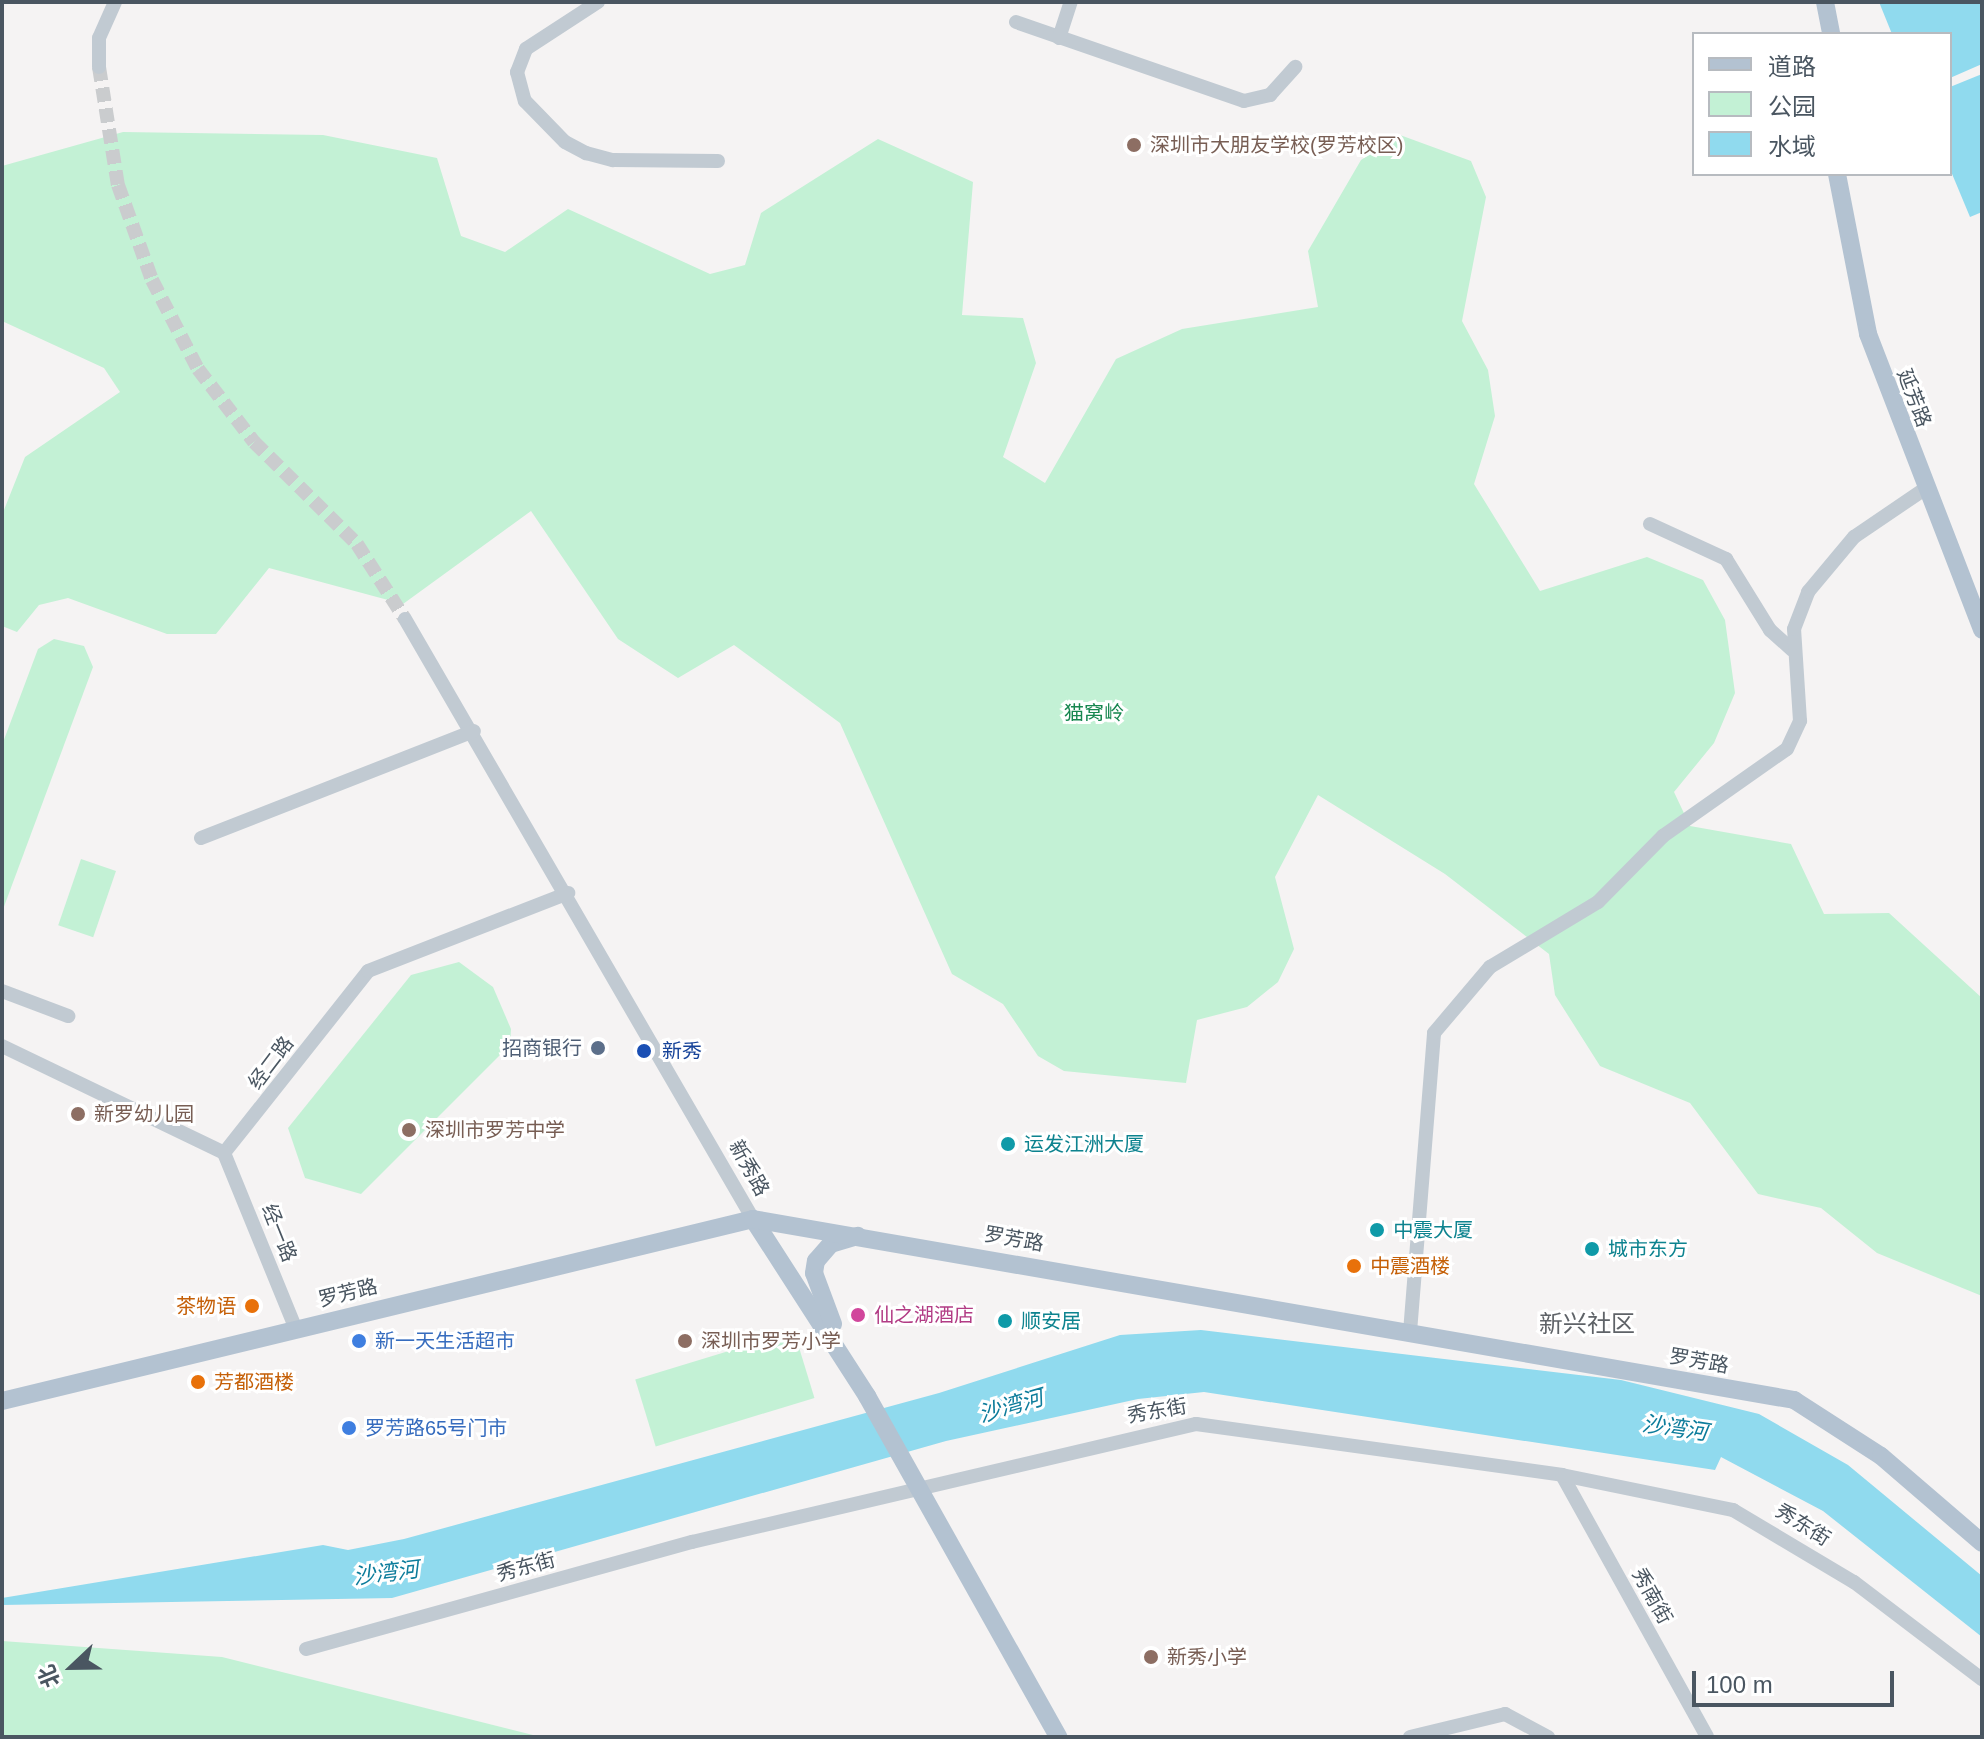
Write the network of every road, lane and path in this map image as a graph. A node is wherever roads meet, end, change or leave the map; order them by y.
1 (115, 2) edge
2 (598, 2) edge
3 (1071, 2) edge
4 (1825, 2) edge
5 (1016, 22) dead end
6 (1831, 32) edge
7 (1059, 38) junction
8 (99, 67) tunnel mouth
9 (1295, 67) dead end
10 (718, 161) dead end
11 (1837, 176) edge
12 (1926, 488) junction
13 (1650, 524) dead end
14 (405, 619) tunnel mouth
15 (1982, 630) edge
16 (1792, 650) junction
17 (474, 731) junction
18 (201, 838) dead end
19 (568, 893) junction
20 (2, 991) edge
21 (68, 1016) dead end
22 (2, 1046) edge
23 (224, 1153) junction
24 (753, 1219) junction
25 (872, 1235) junction
26 (296, 1329) junction
27 (1410, 1332) junction
28 (864, 1390) junction
29 (2, 1401) edge
30 (1562, 1475) junction
31 (919, 1485) junction
32 (1982, 1543) edge
33 (306, 1649) dead end
34 (1982, 1679) edge
35 (1058, 1737) edge
36 (1410, 1737) edge
37 (1548, 1737) edge
38 (1707, 1737) edge

1 - 8 street
2 - 10 street
3 - 7 street
4 - 6 main road
5 - 7 street
7 - 9 street
11 - 12 main road, 延芳路
12 - 15 main road, 延芳路
12 - 16 street
13 - 16 street
14 - 17 street, 新秀路
16 - 27 street
17 - 18 street
17 - 19 street, 新秀路
19 - 23 street, 经二路
19 - 24 street, 新秀路
20 - 21 street
22 - 23 street
23 - 26 street, 经一路
24 - 25 main road, 罗芳路
24 - 26 main road, 罗芳路
24 - 28 main road, 新秀路
25 - 27 main road, 罗芳路
25 - 28 main road
26 - 29 main road, 罗芳路
27 - 32 main road, 罗芳路
28 - 31 main road, 新秀路
30 - 31 street, 秀东街
30 - 34 street, 秀东街
30 - 38 street, 秀南街
31 - 33 street, 秀东街
31 - 35 main road, 新秀路
36 - 37 street

